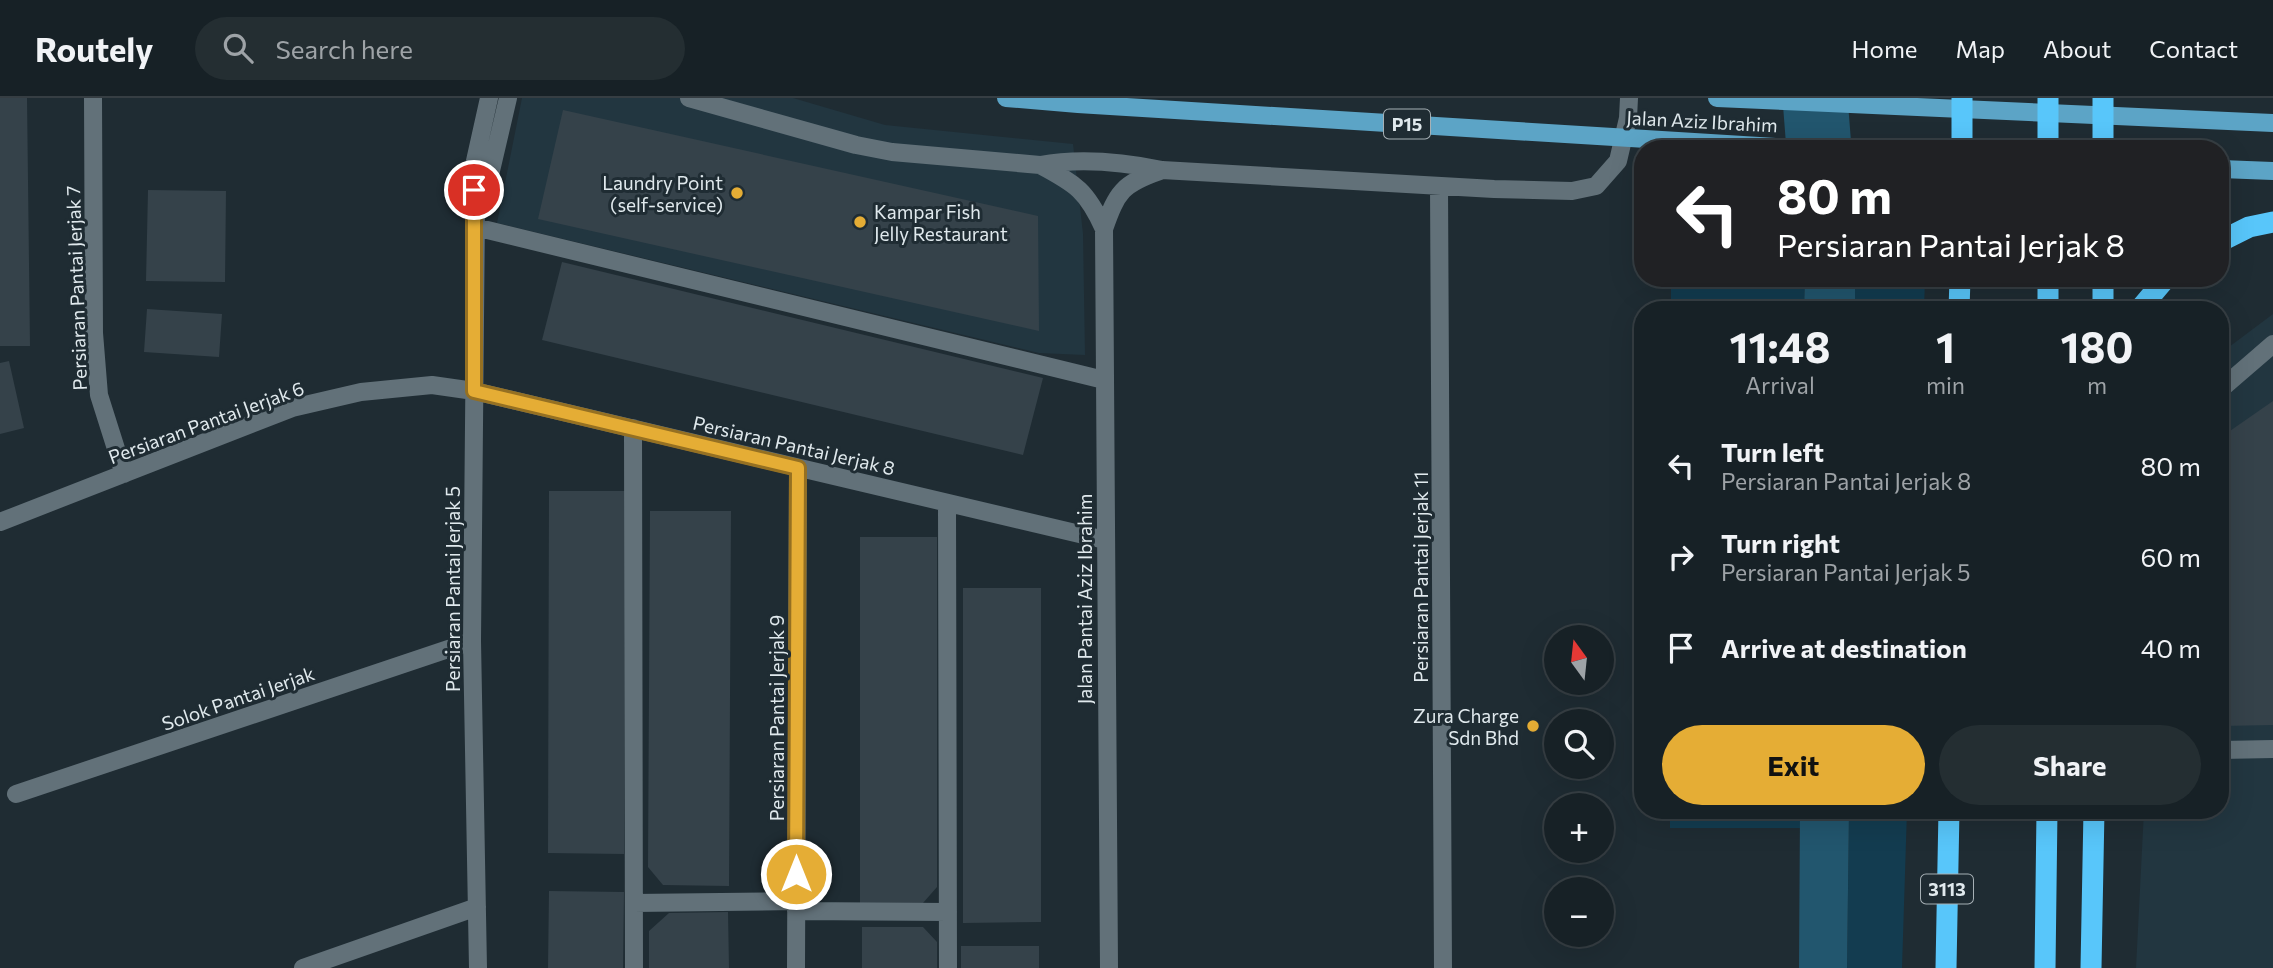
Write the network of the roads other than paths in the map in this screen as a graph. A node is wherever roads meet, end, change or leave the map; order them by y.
1 (93, 98) edge
2 (489, 98) edge
3 (508, 98) edge
4 (689, 98) edge
5 (1006, 98) edge
6 (1629, 98) edge
7 (1717, 98) edge
8 (1962, 98) edge
9 (2048, 98) edge
10 (2103, 98) edge
11 (2273, 123) edge
12 (1660, 140) edge
13 (1962, 140) edge
14 (2048, 140) edge
15 (2104, 140) edge
16 (1040, 165) junction
17 (2229, 169) edge
18 (1162, 170) junction
19 (2273, 171) edge
20 (1439, 186) junction
21 (475, 219) junction
22 (2273, 222) edge
23 (1104, 229) junction
24 (2229, 237) edge
25 (2159, 287) edge
26 (2147, 301) edge
27 (2273, 344) edge
28 (1104, 380) junction
29 (2229, 382) edge
30 (474, 391) junction
31 (633, 429) junction
32 (798, 468) junction
33 (124, 474) junction
34 (947, 503) junction
35 (0, 522) edge
36 (1105, 540) junction
37 (472, 641) junction
38 (2229, 750) edge
39 (2273, 750) edge
40 (16, 794) dead end
41 (1949, 819) edge
42 (2048, 819) edge
43 (2094, 819) edge
44 (634, 903) junction
45 (796, 906) junction
46 (477, 907) junction
47 (948, 912) junction
48 (303, 968) edge
49 (478, 968) edge
50 (634, 968) edge
51 (796, 968) edge
52 (948, 968) edge
53 (1109, 968) edge
54 (1443, 968) edge
55 (1946, 968) edge
56 (2045, 968) edge
57 (2091, 968) edge

1 - 33 street, Persiaran Pantai Jerjak 7
2 - 21 street, Persiaran Pantai Jerjak 5
3 - 21 street, Persiaran Pantai Jerjak 5
4 - 16 street
5 - 12 main road, Jalan Aziz Ibrahim / P15
6 - 20 street
7 - 11 main road, Jalan Aziz Ibrahim
8 - 13 highway
9 - 14 highway
10 - 15 highway
16 - 18 street
16 - 23 street, Jalan Pantai Aziz Ibrahim
17 - 19 main road
18 - 20 street
18 - 23 street, Jalan Pantai Aziz Ibrahim
20 - 54 street, Persiaran Pantai Jerjak 11
21 - 28 street
21 - 30 street, Persiaran Pantai Jerjak 5
22 - 24 highway
23 - 28 street, Jalan Pantai Aziz Ibrahim
25 - 26 highway
27 - 29 street
28 - 36 street, Jalan Pantai Aziz Ibrahim
30 - 31 street, Persiaran Pantai Jerjak 8
30 - 33 street, Persiaran Pantai Jerjak 6
30 - 37 street, Persiaran Pantai Jerjak 5
31 - 32 street, Persiaran Pantai Jerjak 8
31 - 44 street
32 - 34 street, Persiaran Pantai Jerjak 8
32 - 45 street, Persiaran Pantai Jerjak 9
33 - 35 street, Persiaran Pantai Jerjak 6
34 - 36 street, Persiaran Pantai Jerjak 8
34 - 47 street
36 - 53 street, Jalan Pantai Aziz Ibrahim
37 - 40 street, Solok Pantai Jerjak
37 - 46 street, Persiaran Pantai Jerjak 5
38 - 39 street
41 - 55 highway, 3113
42 - 56 highway
43 - 57 highway
44 - 45 street
44 - 50 street
45 - 47 street
45 - 51 street, Persiaran Pantai Jerjak 9
46 - 48 street
46 - 49 street, Persiaran Pantai Jerjak 5
47 - 52 street

